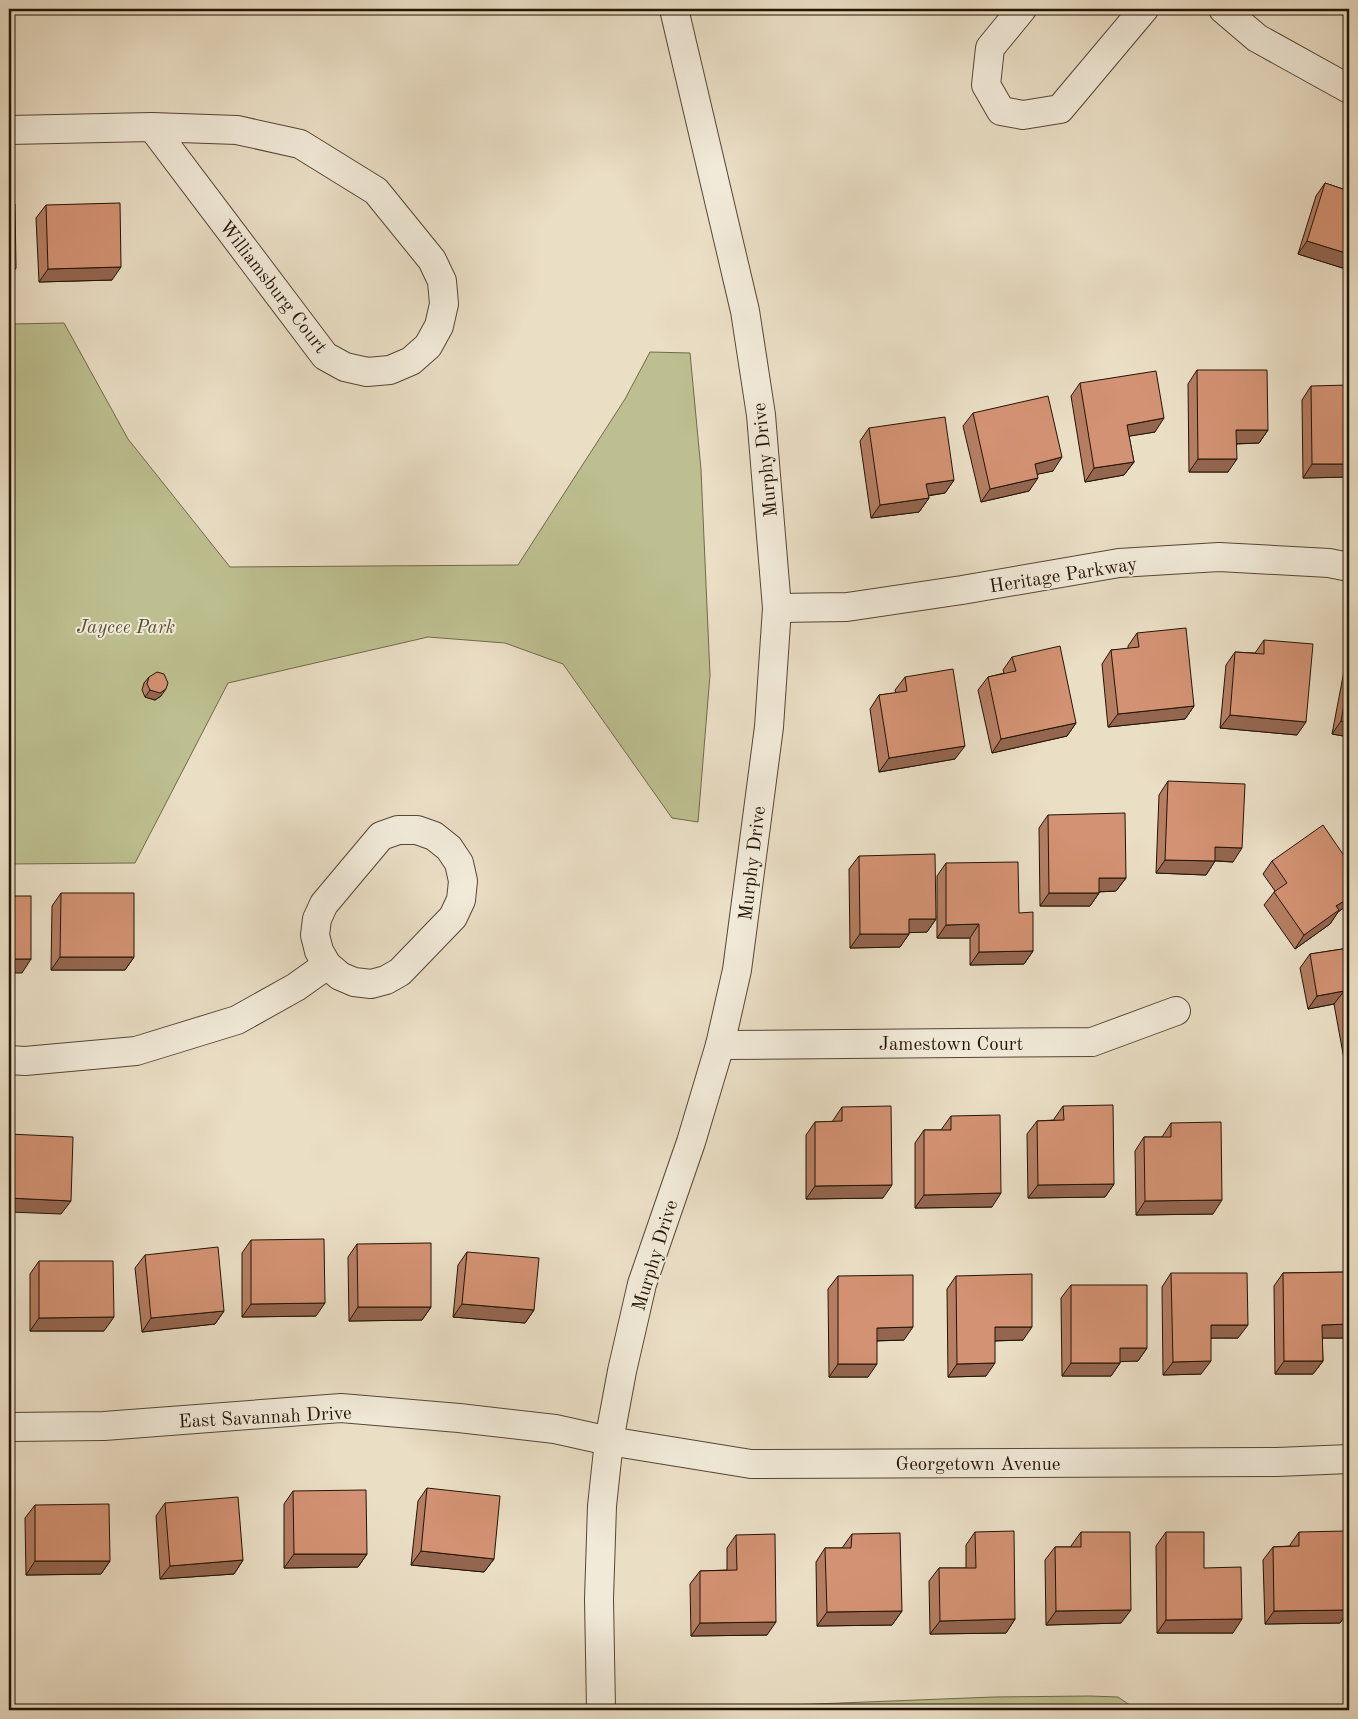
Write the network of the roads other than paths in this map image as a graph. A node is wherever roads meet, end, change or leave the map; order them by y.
1 (674, 9) edge
2 (1022, 9) edge
3 (1144, 9) edge
4 (1223, 9) edge
5 (1349, 89) edge
6 (152, 127) junction
7 (9, 130) edge
8 (1349, 567) edge
9 (777, 608) junction
10 (327, 965) junction
11 (1176, 1012) dead end
12 (720, 1045) junction
13 (9, 1060) edge
14 (9, 1427) edge
15 (609, 1441) junction
16 (1349, 1459) edge
17 (601, 1710) edge

1 - 9 street, Murphy Drive
2 - 3 street
4 - 5 street
6 - 6 street, Williamsburg Court
6 - 7 street, Williamsburg Court
8 - 9 street, Heritage Parkway
9 - 12 street, Murphy Drive
10 - 10 street
10 - 13 street
11 - 12 street, Jamestown Court
12 - 15 street, Murphy Drive
14 - 15 street, East Savannah Drive
15 - 16 street, Georgetown Avenue
15 - 17 street, Murphy Drive

